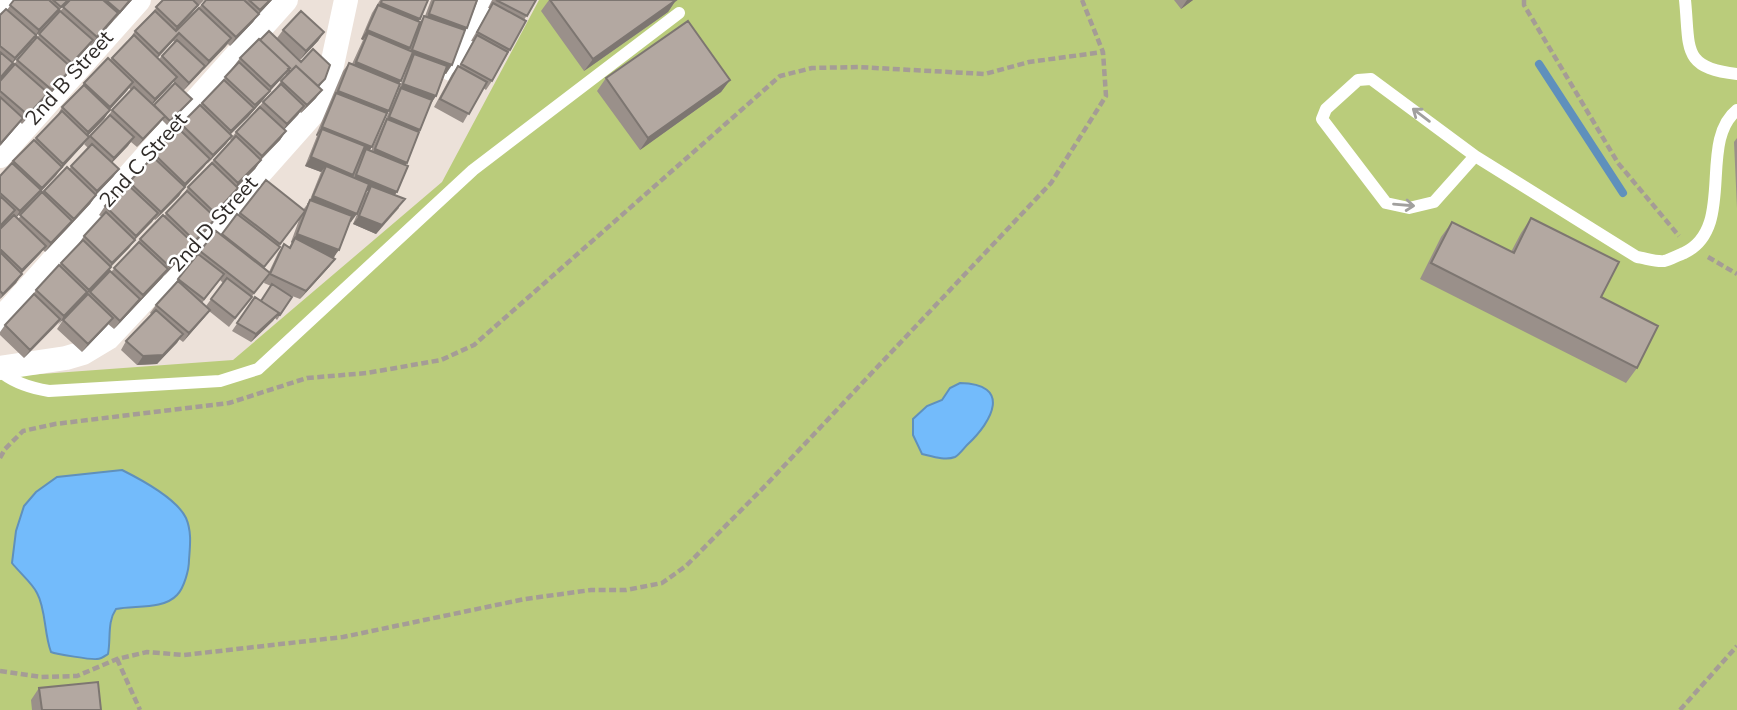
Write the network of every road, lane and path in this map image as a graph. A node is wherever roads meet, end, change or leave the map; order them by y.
1 (139, 0) edge
2 (286, 0) edge
3 (346, 0) edge
4 (480, 0) edge
5 (1082, 0) edge
6 (1524, 0) edge
7 (1685, 0) edge
8 (678, 13) dead end
9 (1103, 52) junction
10 (451, 69) edge
11 (1737, 74) edge
12 (1737, 110) edge
13 (0, 156) edge
14 (1475, 156) junction
15 (1690, 250) junction
16 (1737, 274) edge
17 (0, 320) edge
18 (0, 369) edge
19 (0, 458) edge
20 (1737, 646) edge
21 (117, 659) junction
22 (0, 671) edge
23 (140, 710) edge
24 (1680, 710) edge

1 - 13 street, 2nd B Street
2 - 17 street, 2nd C Street
3 - 18 street, 2nd D Street
4 - 10 street
5 - 9 path
6 - 15 path
7 - 11 lane
8 - 18 lane
9 - 19 path
9 - 21 path
12 - 15 lane
14 -> 14 lane
14 - 15 lane
15 - 16 path
20 - 24 path
21 - 22 path
21 - 23 path

